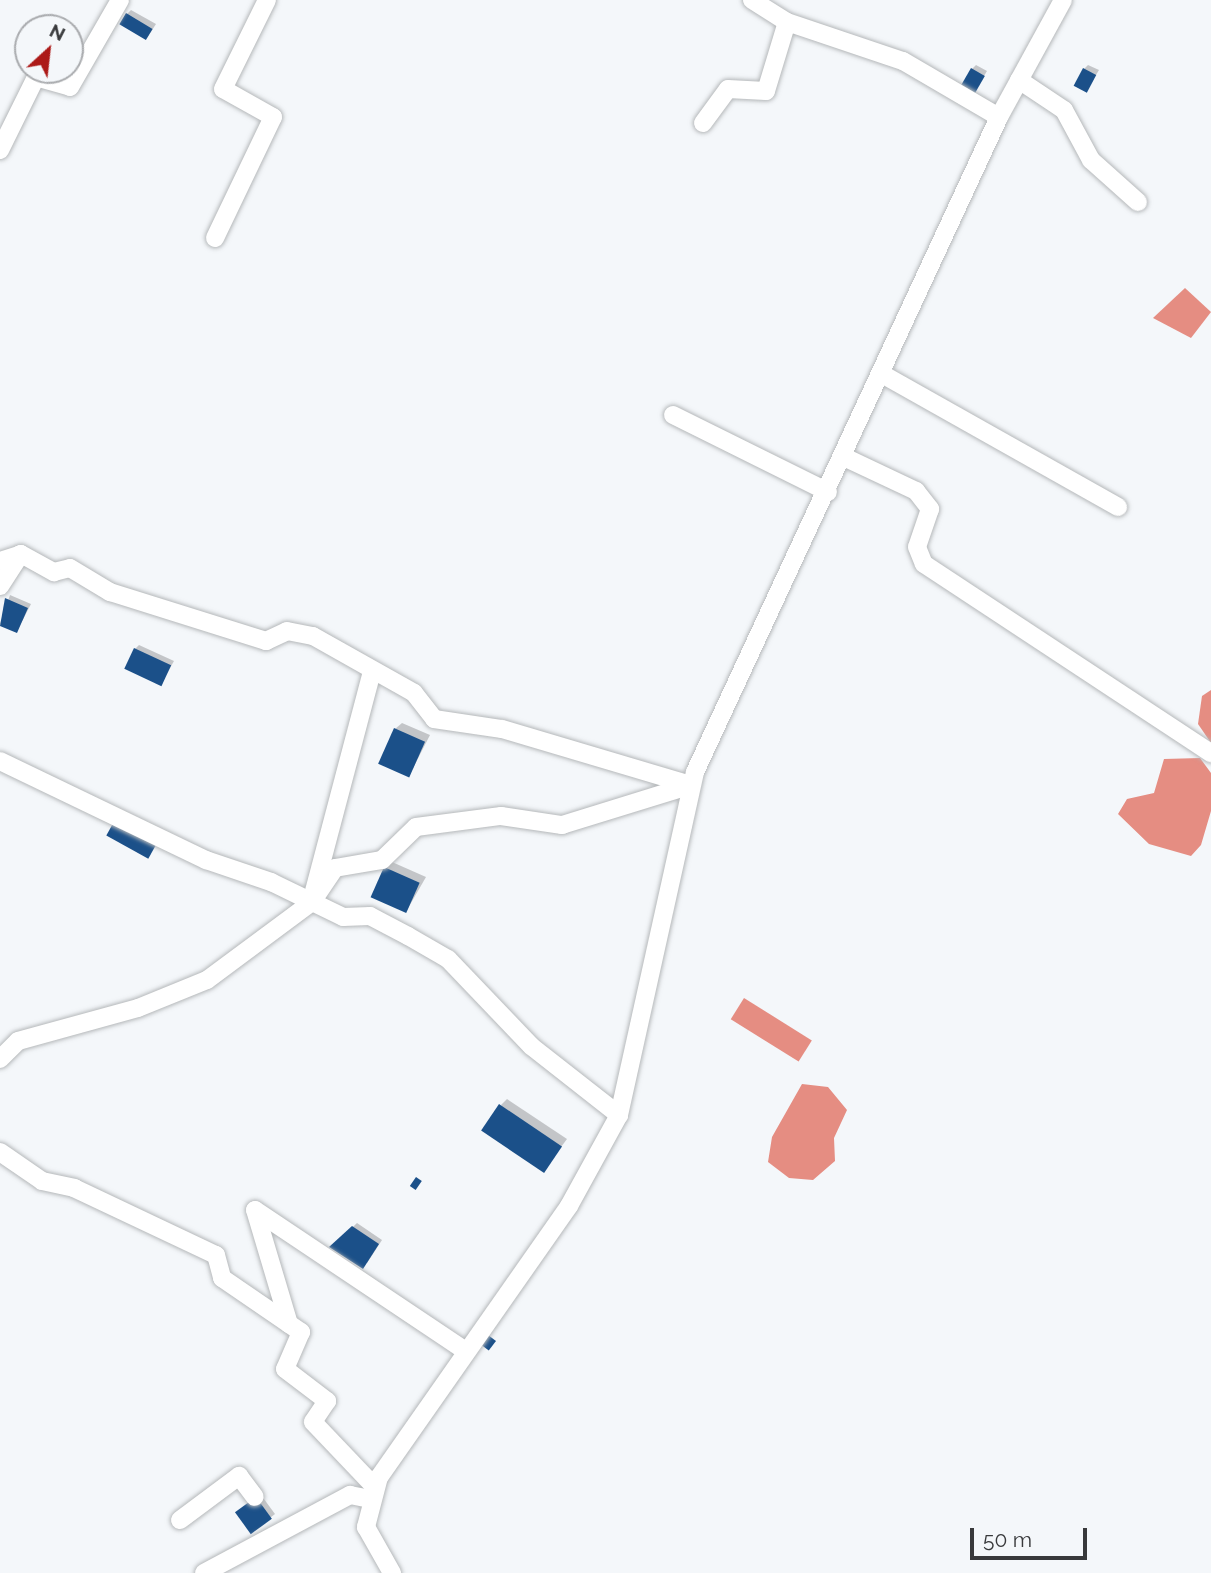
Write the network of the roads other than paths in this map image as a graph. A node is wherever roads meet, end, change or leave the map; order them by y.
1 (120, 0) edge
2 (267, 0) edge
3 (752, 0) edge
4 (1063, 0) edge
5 (788, 22) junction
6 (1019, 80) junction
7 (999, 117) junction
8 (703, 123) dead end
9 (0, 149) edge
10 (1138, 202) dead end
11 (215, 238) dead end
12 (882, 374) junction
13 (673, 415) dead end
14 (844, 457) junction
15 (828, 492) junction
16 (1118, 507) dead end
17 (21, 554) junction
18 (0, 561) edge
19 (0, 586) edge
20 (372, 672) junction
21 (1211, 752) edge
22 (0, 761) edge
23 (691, 785) junction
24 (312, 902) junction
25 (0, 1059) edge
26 (619, 1115) junction
27 (0, 1152) edge
28 (289, 1324) junction
29 (466, 1351) junction
30 (373, 1493) junction
31 (255, 1497) dead end
32 (180, 1520) dead end
33 (204, 1573) edge
34 (392, 1573) edge

1 - 9 street
2 - 11 street
3 - 5 street
4 - 6 street
5 - 7 street
5 - 8 street
6 - 7 street
6 - 10 street
7 - 12 street
12 - 14 street
12 - 16 street
13 - 15 street
14 - 15 street
14 - 21 street
15 - 23 street
17 - 18 street
17 - 19 street
17 - 20 street
20 - 23 street
20 - 24 street
22 - 24 street
23 - 24 street
23 - 26 street
24 - 25 street
24 - 26 street
26 - 29 street
27 - 28 street
28 - 29 street
28 - 30 street
29 - 30 street
30 - 33 street
30 - 34 street
31 - 32 street

